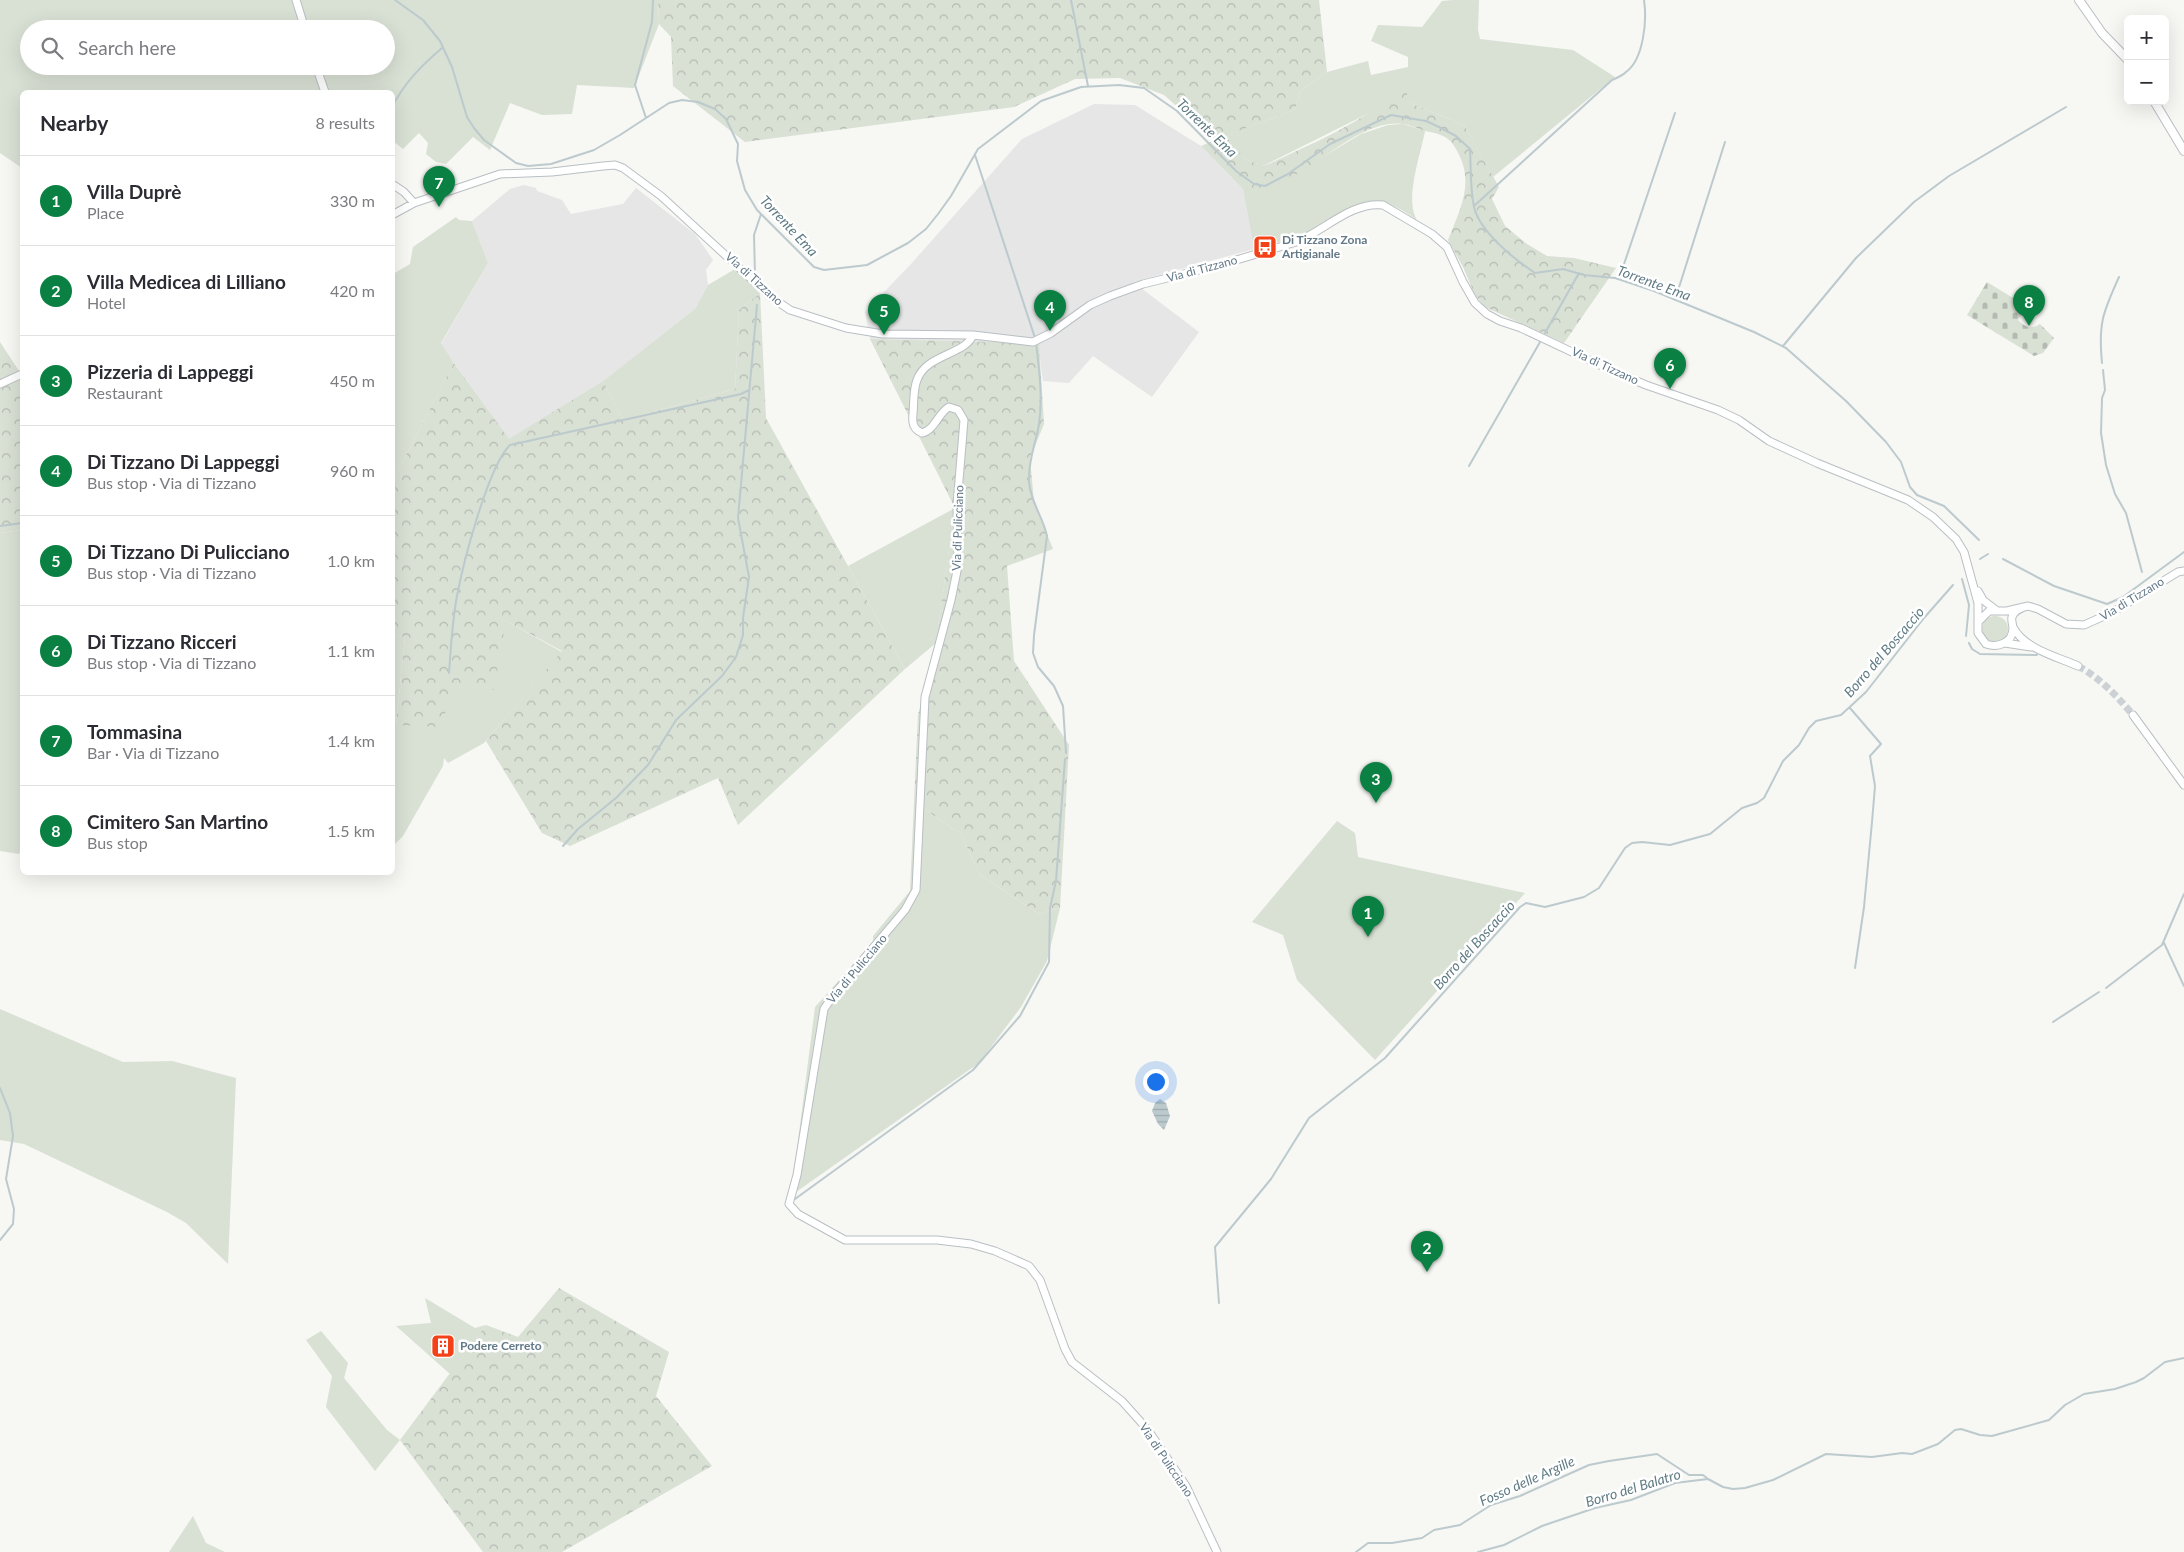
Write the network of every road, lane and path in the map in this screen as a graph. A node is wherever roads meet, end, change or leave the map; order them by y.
1 (296, 0) edge
2 (2079, 0) edge
3 (302, 20) edge
4 (2124, 56) edge
5 (319, 75) edge
6 (324, 90) edge
7 (2156, 105) edge
8 (2184, 152) edge
9 (395, 186) edge
10 (414, 203) junction
11 (395, 213) edge
12 (973, 335) junction
13 (20, 375) edge
14 (0, 384) edge
15 (2184, 571) edge
16 (1974, 582) junction
17 (2024, 607) junction
18 (1998, 611) junction
19 (1978, 623) junction
20 (2012, 624) junction
21 (2004, 644) junction
22 (2039, 649) junction
23 (2078, 666) tunnel mouth
24 (2133, 715) tunnel mouth
25 (2184, 785) edge
26 (1217, 1552) edge

1 - 3 main road
2 - 4 main road
5 - 6 main road
7 - 8 main road
9 - 10 main road
10 - 11 main road, Via di Tizzano
10 - 12 main road, Via di Tizzano
12 - 16 main road, Via di Tizzano
12 - 26 main road, Via di Pulicciano
13 - 14 main road
15 - 17 main road, Via di Tizzano
16 - 18 main road, Via di Tizzano
16 - 19 main road, Via di Tizzano
17 - 18 main road, Via di Tizzano
17 - 20 main road
18 - 19 main road, Via di Tizzano
18 - 20 main road, Via di Tizzano
19 - 21 main road, Via di Tizzano
20 - 21 main road
20 - 22 main road, Via di Tizzano
21 - 22 main road
22 - 23 main road
24 - 25 main road

